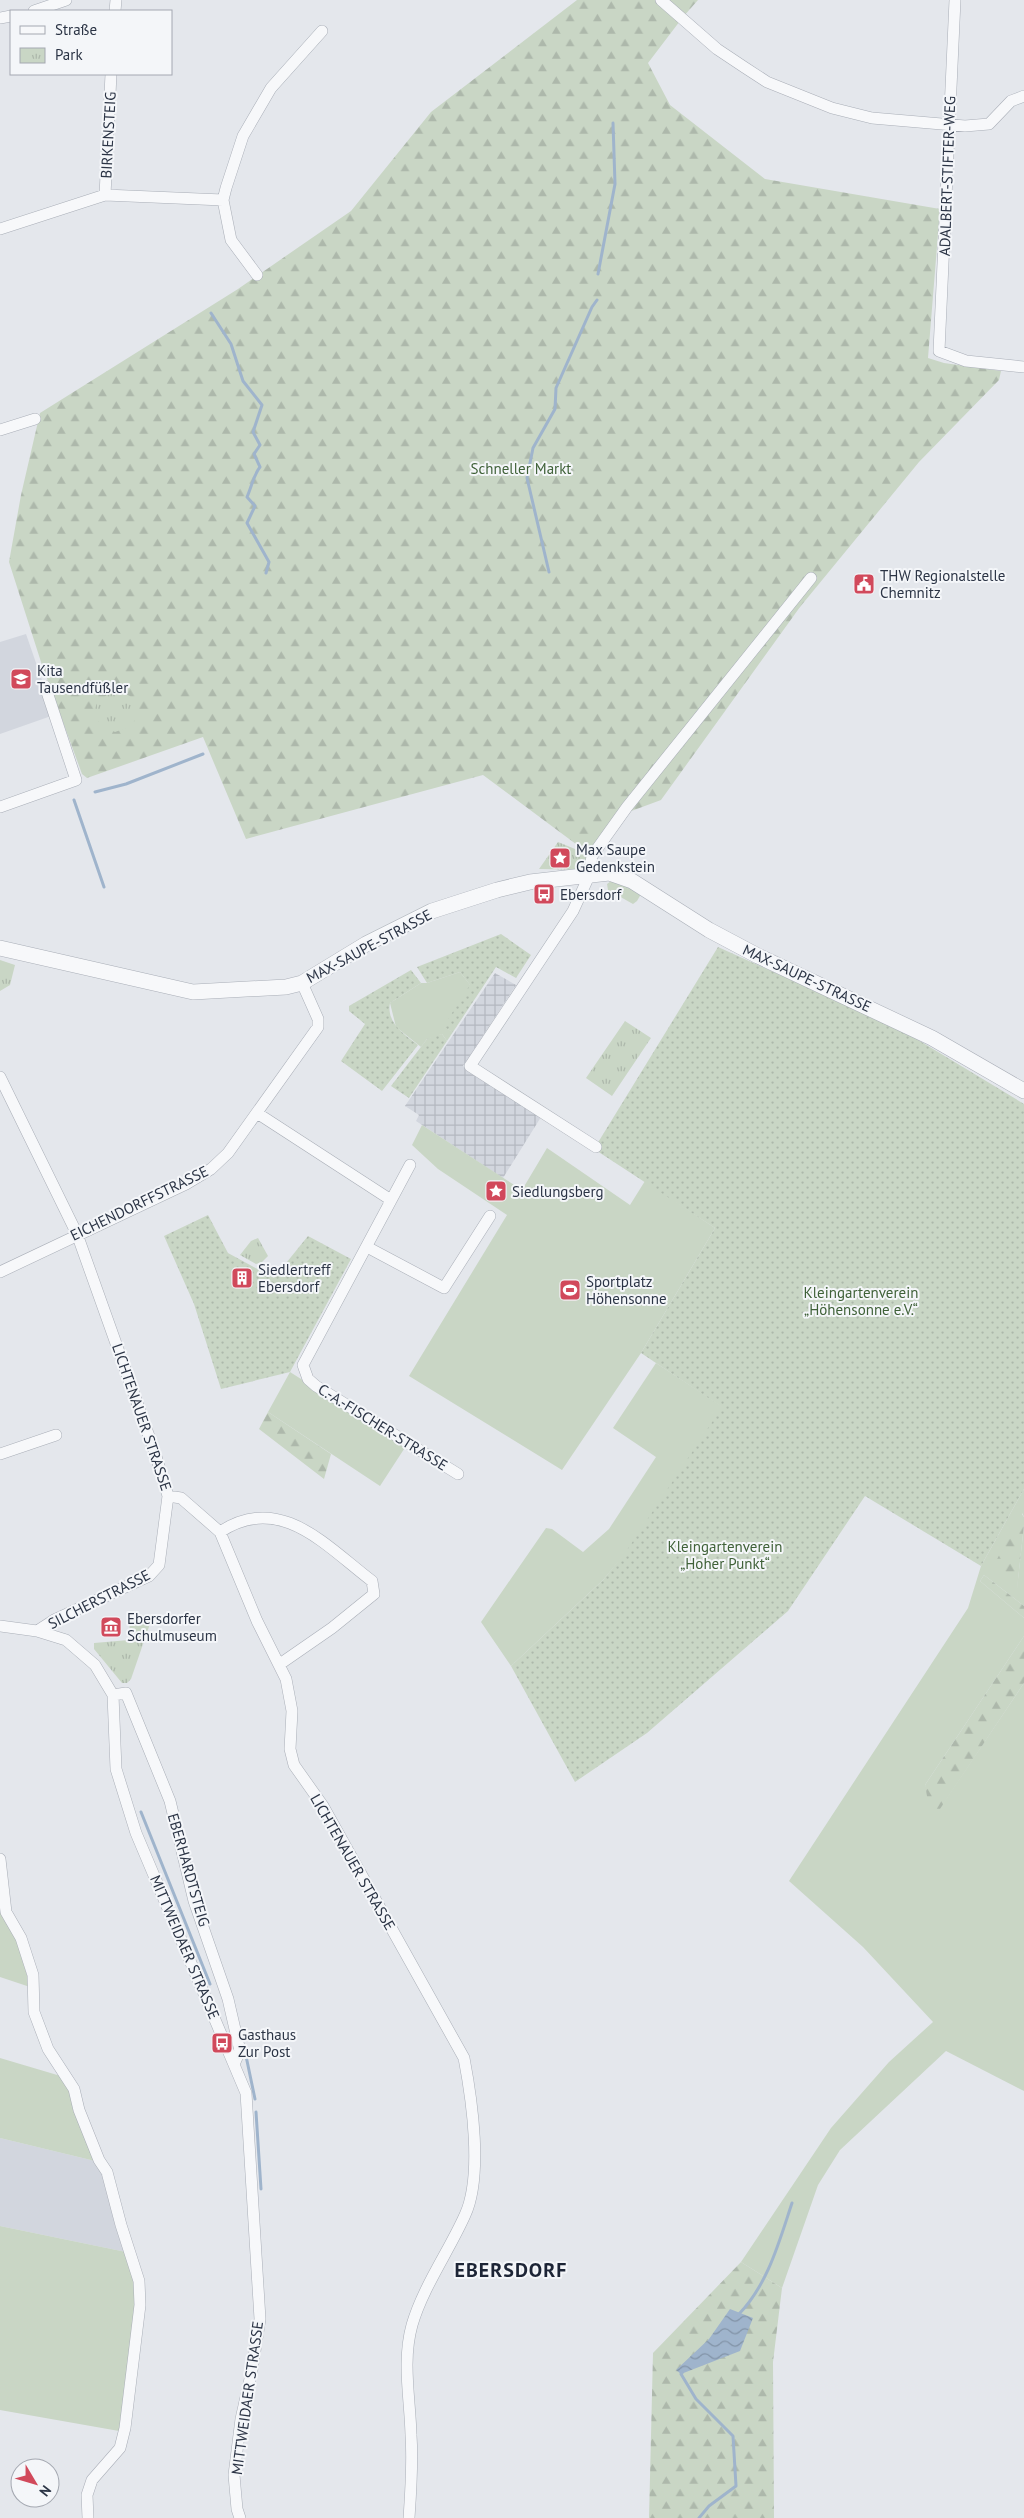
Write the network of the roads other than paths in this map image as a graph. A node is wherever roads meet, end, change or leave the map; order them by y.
1 (66, 0) edge
2 (661, 0) edge
3 (954, 0) edge
4 (37, 10) edge
5 (322, 31) dead end
6 (112, 75) edge
7 (1024, 96) edge
8 (948, 126) junction
9 (105, 195) junction
10 (223, 200) junction
11 (0, 229) edge
12 (256, 275) dead end
13 (1024, 367) edge
14 (35, 419) dead end
15 (0, 430) edge
16 (811, 578) dead end
17 (45, 686) dead end
18 (0, 807) edge
19 (589, 876) junction
20 (0, 948) edge
21 (302, 982) junction
22 (0, 1077) edge
23 (1024, 1091) edge
24 (257, 1112) junction
25 (596, 1147) dead end
26 (410, 1165) dead end
27 (391, 1200) junction
28 (490, 1216) dead end
29 (77, 1234) junction
30 (367, 1247) junction
31 (0, 1272) edge
32 (56, 1435) dead end
33 (0, 1454) edge
34 (458, 1474) dead end
35 (168, 1496) junction
36 (220, 1532) junction
37 (0, 1626) edge
38 (36, 1631) junction
39 (280, 1664) junction
40 (113, 1695) junction
41 (0, 1859) edge
42 (235, 2062) junction
43 (88, 2518) edge
44 (240, 2518) edge
45 (409, 2518) edge

1 - 4 street
2 - 8 street
3 - 8 street, ADALBERT-STIFTER-WEG
5 - 10 street
6 - 9 street, BIRKENSTEIG
7 - 8 street
8 - 13 street, ADALBERT-STIFTER-WEG
9 - 10 street
9 - 11 street
10 - 12 street
14 - 15 street
16 - 19 street
17 - 18 street
19 - 21 street, MAX-SAUPE-STRASSE
19 - 23 street, MAX-SAUPE-STRASSE
19 - 25 street
20 - 21 street, MAX-SAUPE-STRASSE
21 - 24 street, EICHENDORFFSTRASSE
22 - 29 street, LICHTENAUER STRASSE
24 - 27 street
24 - 29 street, EICHENDORFFSTRASSE
26 - 27 street, C.-A.-FISCHER-STRASSE
27 - 30 street, C.-A.-FISCHER-STRASSE
28 - 30 street
29 - 31 street, EICHENDORFFSTRASSE
29 - 35 street, LICHTENAUER STRASSE
30 - 34 street, C.-A.-FISCHER-STRASSE
32 - 33 street
35 - 36 street, LICHTENAUER STRASSE
35 - 38 street, SILCHERSTRASSE
36 - 39 street, LICHTENAUER STRASSE
36 - 39 street
37 - 38 street
38 - 40 street
39 - 45 street, LICHTENAUER STRASSE
40 - 42 street, MITTWEIDAER STRASSE
40 - 42 street, EBERHARDTSTEIG
41 - 43 street
42 - 44 street, MITTWEIDAER STRASSE

